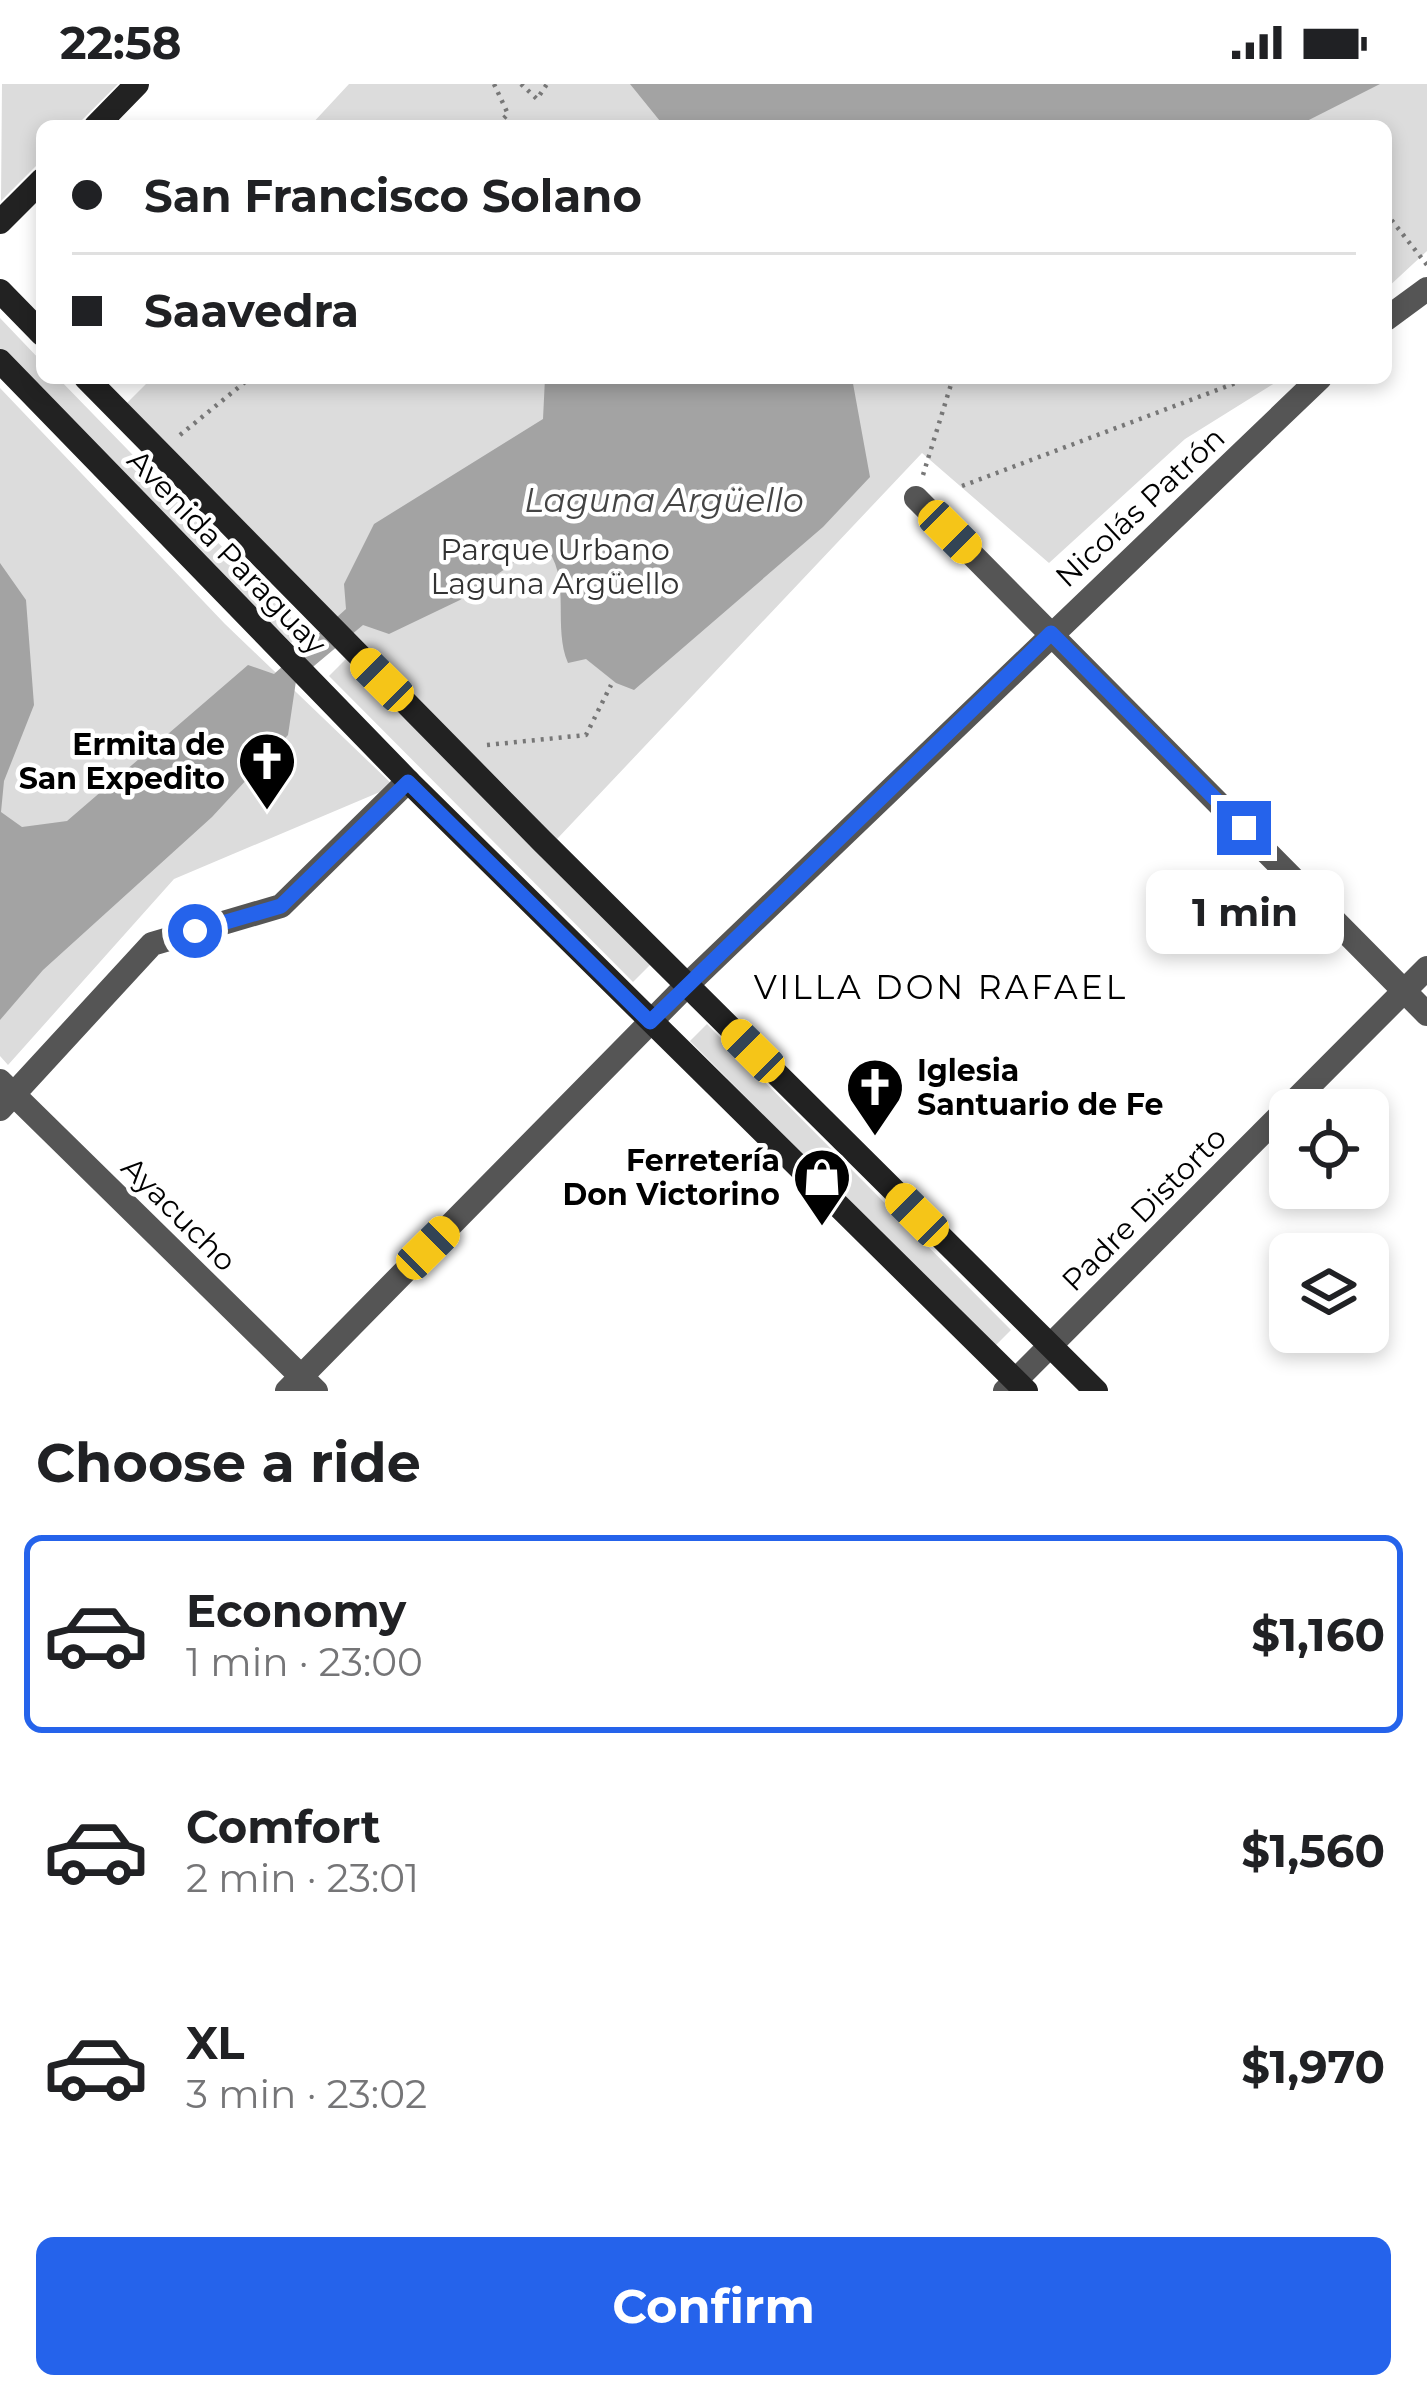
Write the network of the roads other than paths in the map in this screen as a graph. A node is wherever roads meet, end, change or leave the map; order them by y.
1 (137, 84) edge
2 (102, 120) edge
3 (36, 186) edge
4 (0, 222) edge
5 (1427, 289) edge
6 (0, 291) edge
7 (1392, 315) edge
8 (36, 328) edge
9 (0, 362) edge
10 (92, 384) edge
11 (1314, 384) edge
12 (916, 498) road end
13 (1051, 633) junction
14 (408, 782) junction
15 (1427, 968) edge
16 (687, 986) junction
17 (1404, 991) junction
18 (1427, 1014) edge
19 (650, 1022) junction
20 (5, 1094) edge
21 (1049, 1346) junction
22 (301, 1386) edge
23 (1015, 1388) edge
24 (1096, 1391) edge

1 - 2 main road
3 - 4 main road
5 - 7 street
6 - 8 main road
9 - 14 main road, Avenida Paraguay
10 - 16 main road, Avenida Paraguay
11 - 13 street, Nicolás Patrón
12 - 13 street
13 - 16 street, Nicolás Patrón
13 - 17 street
14 - 19 main road, Avenida Paraguay
14 - 20 street
15 - 17 street, Padre Distorto
16 - 19 street, Nicolás Patrón
16 - 21 main road, Avenida Paraguay
17 - 18 street
17 - 21 street, Padre Distorto
19 - 22 street, Nicolás Patrón
19 - 23 main road, Avenida Paraguay
20 - 22 street, Ayacucho
21 - 23 street, Padre Distorto
21 - 24 main road, Avenida Paraguay

